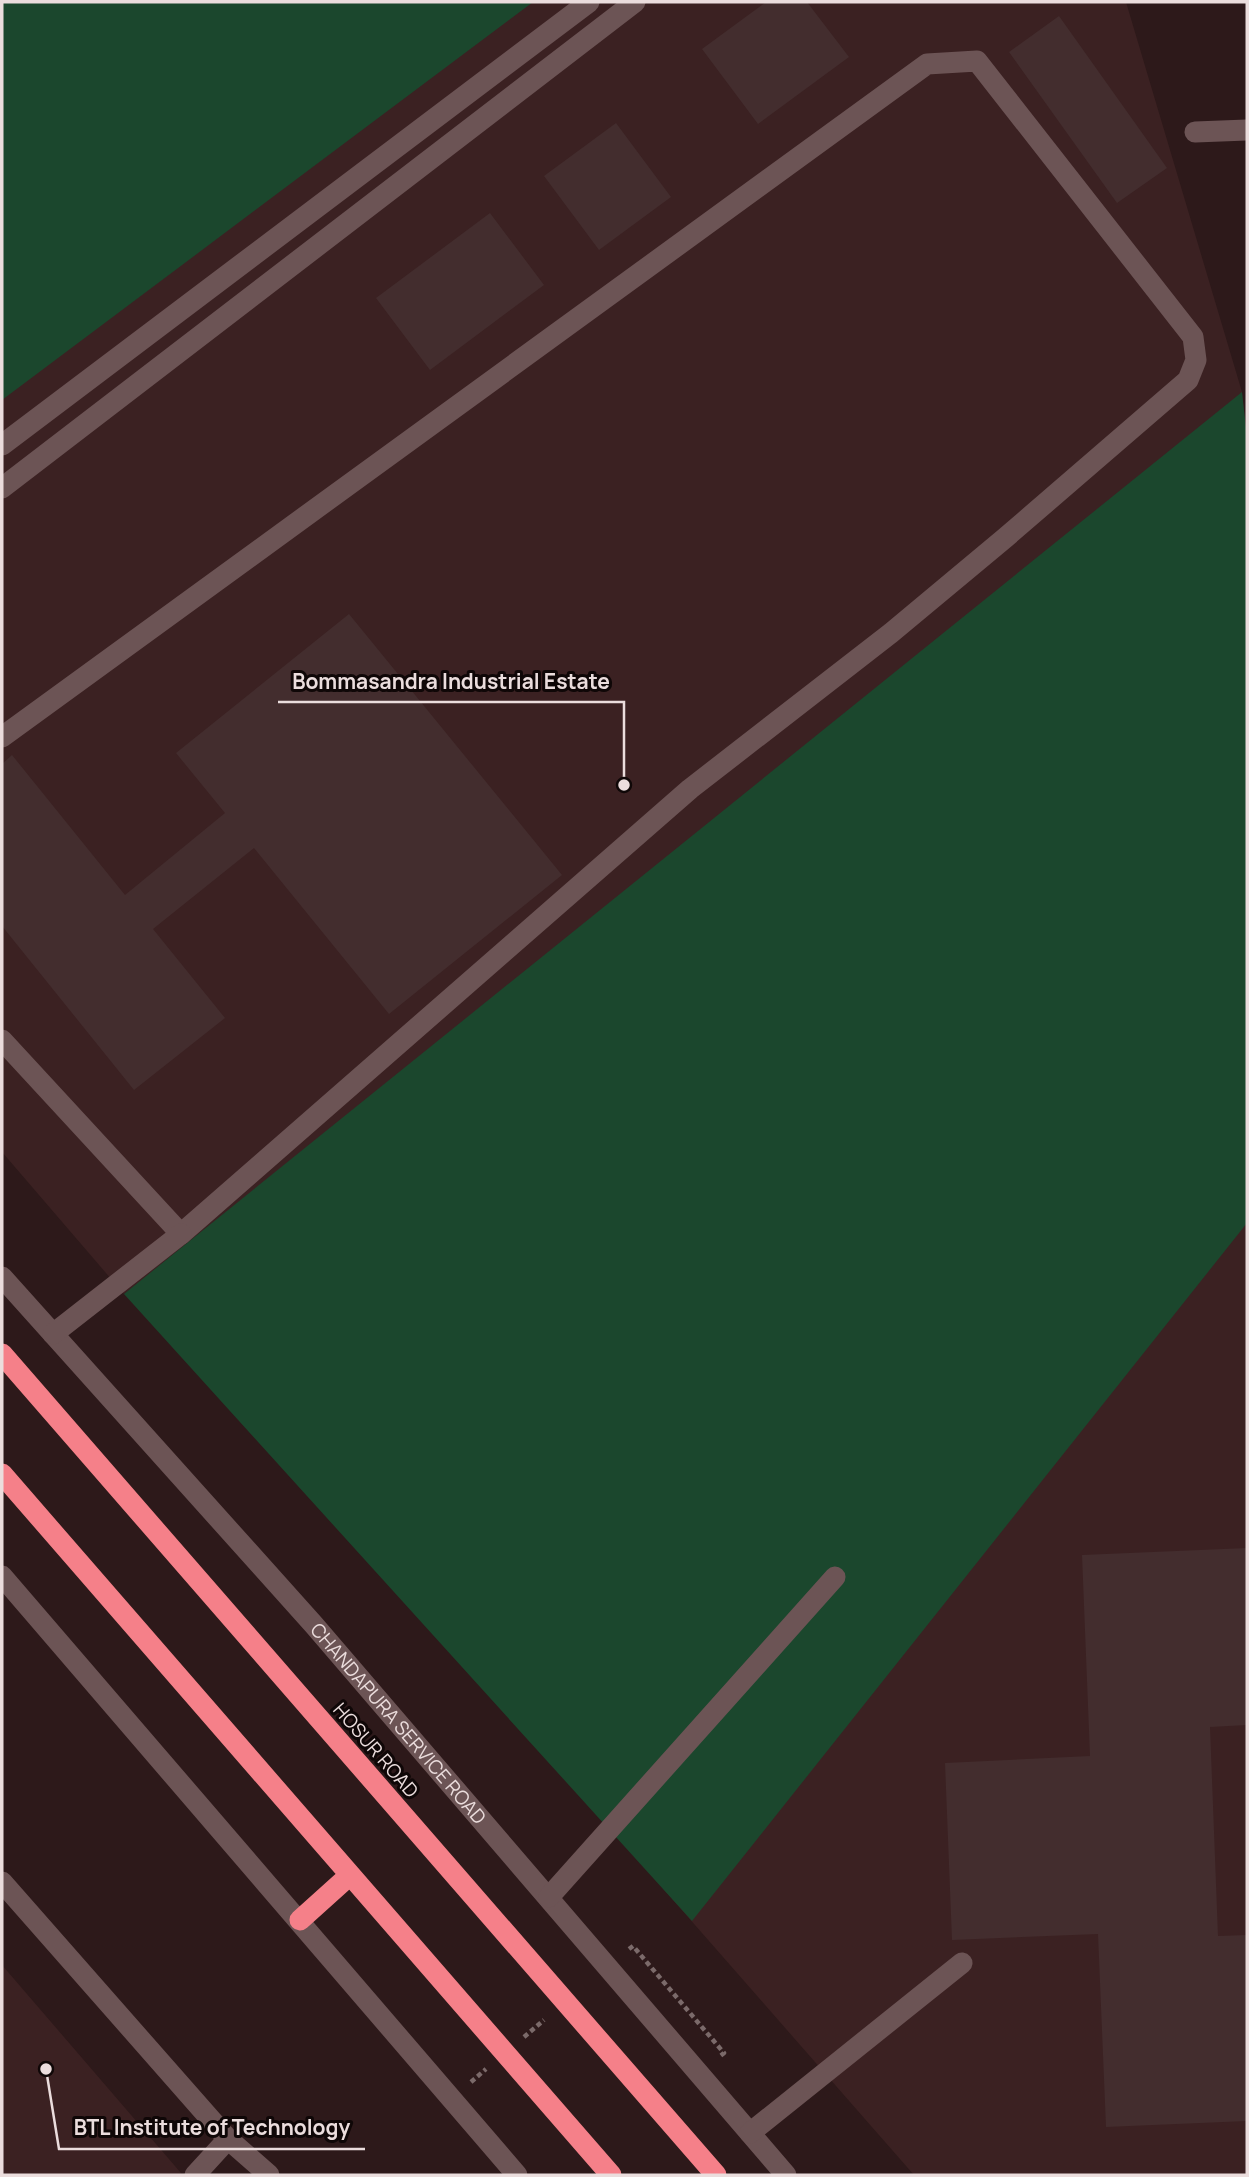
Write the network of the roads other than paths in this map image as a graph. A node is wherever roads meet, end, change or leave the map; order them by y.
1 (589, 2) edge
2 (635, 2) edge
3 (1247, 130) edge
4 (1195, 132) dead end
5 (2, 445) edge
6 (2, 488) edge
7 (2, 737) edge
8 (2, 1040) edge
9 (181, 1234) junction
10 (2, 1277) edge
11 (52, 1334) junction
12 (2, 1354) edge
13 (2, 1474) edge
14 (2, 1576) edge
15 (835, 1577) dead end
16 (350, 1875) junction
17 (2, 1882) edge
18 (549, 1897) junction
19 (300, 1920) junction
20 (962, 1963) dead end
21 (750, 2133) junction
22 (228, 2139) junction
23 (195, 2175) edge
24 (269, 2175) edge
25 (517, 2175) edge
26 (611, 2175) edge
27 (716, 2175) edge
28 (786, 2175) edge

1 - 5 street
2 - 6 street
3 - 4 street
7 - 9 street
8 - 9 street
9 - 11 street
10 - 11 street, CHANDAPURA SERVICE ROAD
11 - 18 street, CHANDAPURA SERVICE ROAD
12 - 27 highway, HOSUR ROAD
13 - 16 highway
14 - 19 street
15 - 18 street
16 - 19 highway
16 - 26 highway
17 - 22 street
18 - 21 street, CHANDAPURA SERVICE ROAD
19 - 25 street
20 - 21 street
21 - 28 street, CHANDAPURA SERVICE ROAD
22 - 23 street
22 - 24 street

